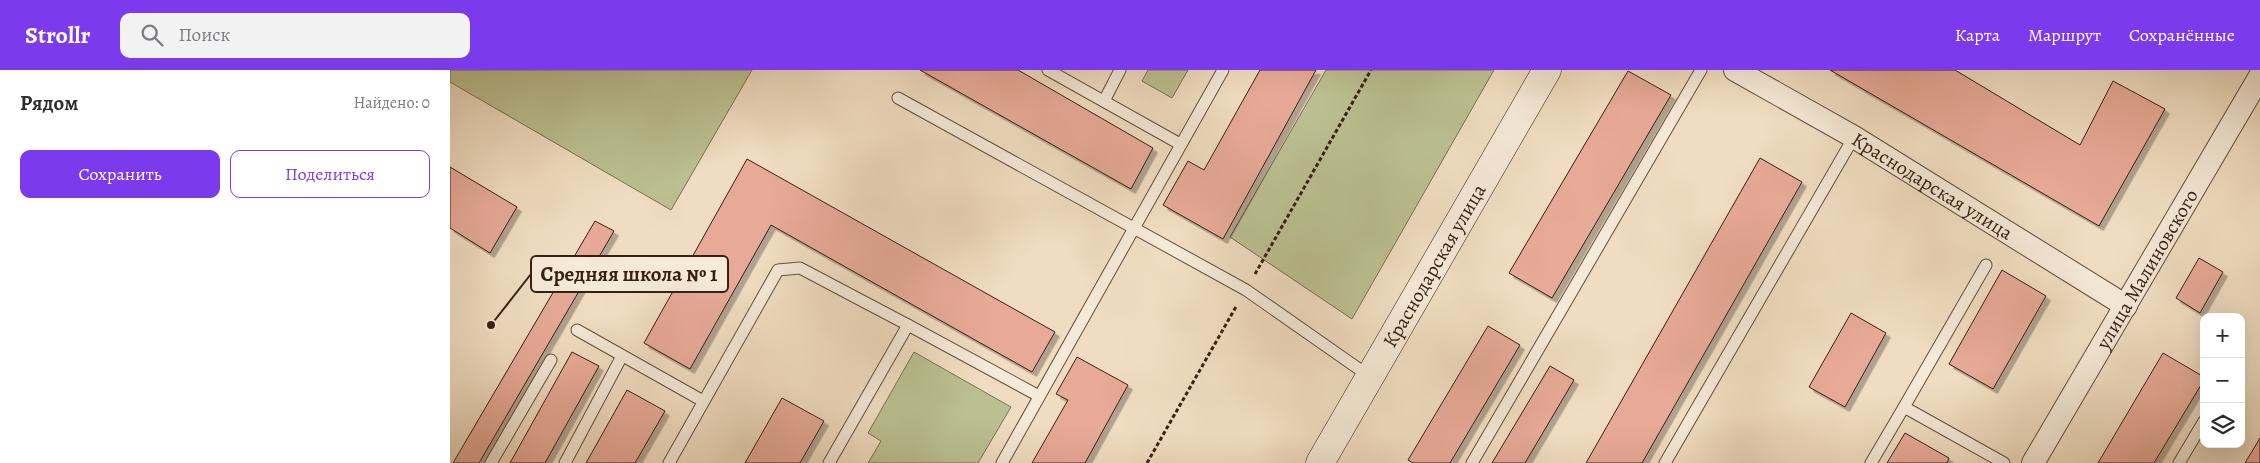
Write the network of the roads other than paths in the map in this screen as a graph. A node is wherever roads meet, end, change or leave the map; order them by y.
1 (1048, 70) edge
2 (1120, 70) edge
3 (1223, 70) edge
4 (1547, 70) edge
5 (1701, 70) edge
6 (1734, 70) edge
7 (2260, 76) edge
8 (898, 98) dead end
9 (1104, 101) junction
10 (1854, 137) junction
11 (1180, 144) junction
12 (1136, 228) junction
13 (1986, 264) dead end
14 (2126, 306) junction
15 (908, 325) junction
16 (577, 330) dead end
17 (622, 356) junction
18 (551, 360) dead end
19 (1369, 376) junction
20 (1039, 396) junction
21 (703, 401) junction
22 (1904, 407) junction
23 (2200, 428) edge
24 (492, 463) edge
25 (565, 463) edge
26 (669, 463) edge
27 (829, 463) edge
28 (1002, 463) edge
29 (1320, 463) edge
30 (1472, 463) edge
31 (1665, 463) edge
32 (1872, 463) edge
33 (2004, 463) edge
34 (2033, 463) edge
35 (2179, 463) edge

1 - 9 lane
2 - 9 lane
3 - 11 lane
4 - 19 main road, Краснодарская улица
5 - 30 lane
6 - 10 street, Краснодарская улица
7 - 14 street, улица Малиновского
8 - 12 lane
9 - 11 lane
10 - 14 street, Краснодарская улица
10 - 31 lane
11 - 12 lane
12 - 19 lane
12 - 20 lane
13 - 22 lane
14 - 34 street, улица Малиновского
15 - 20 lane
15 - 21 lane
15 - 27 lane
16 - 17 lane
17 - 21 lane
17 - 25 lane
18 - 24 lane
19 - 29 main road, Краснодарская улица
20 - 28 lane
21 - 26 lane
22 - 32 lane
22 - 33 lane
23 - 35 lane

